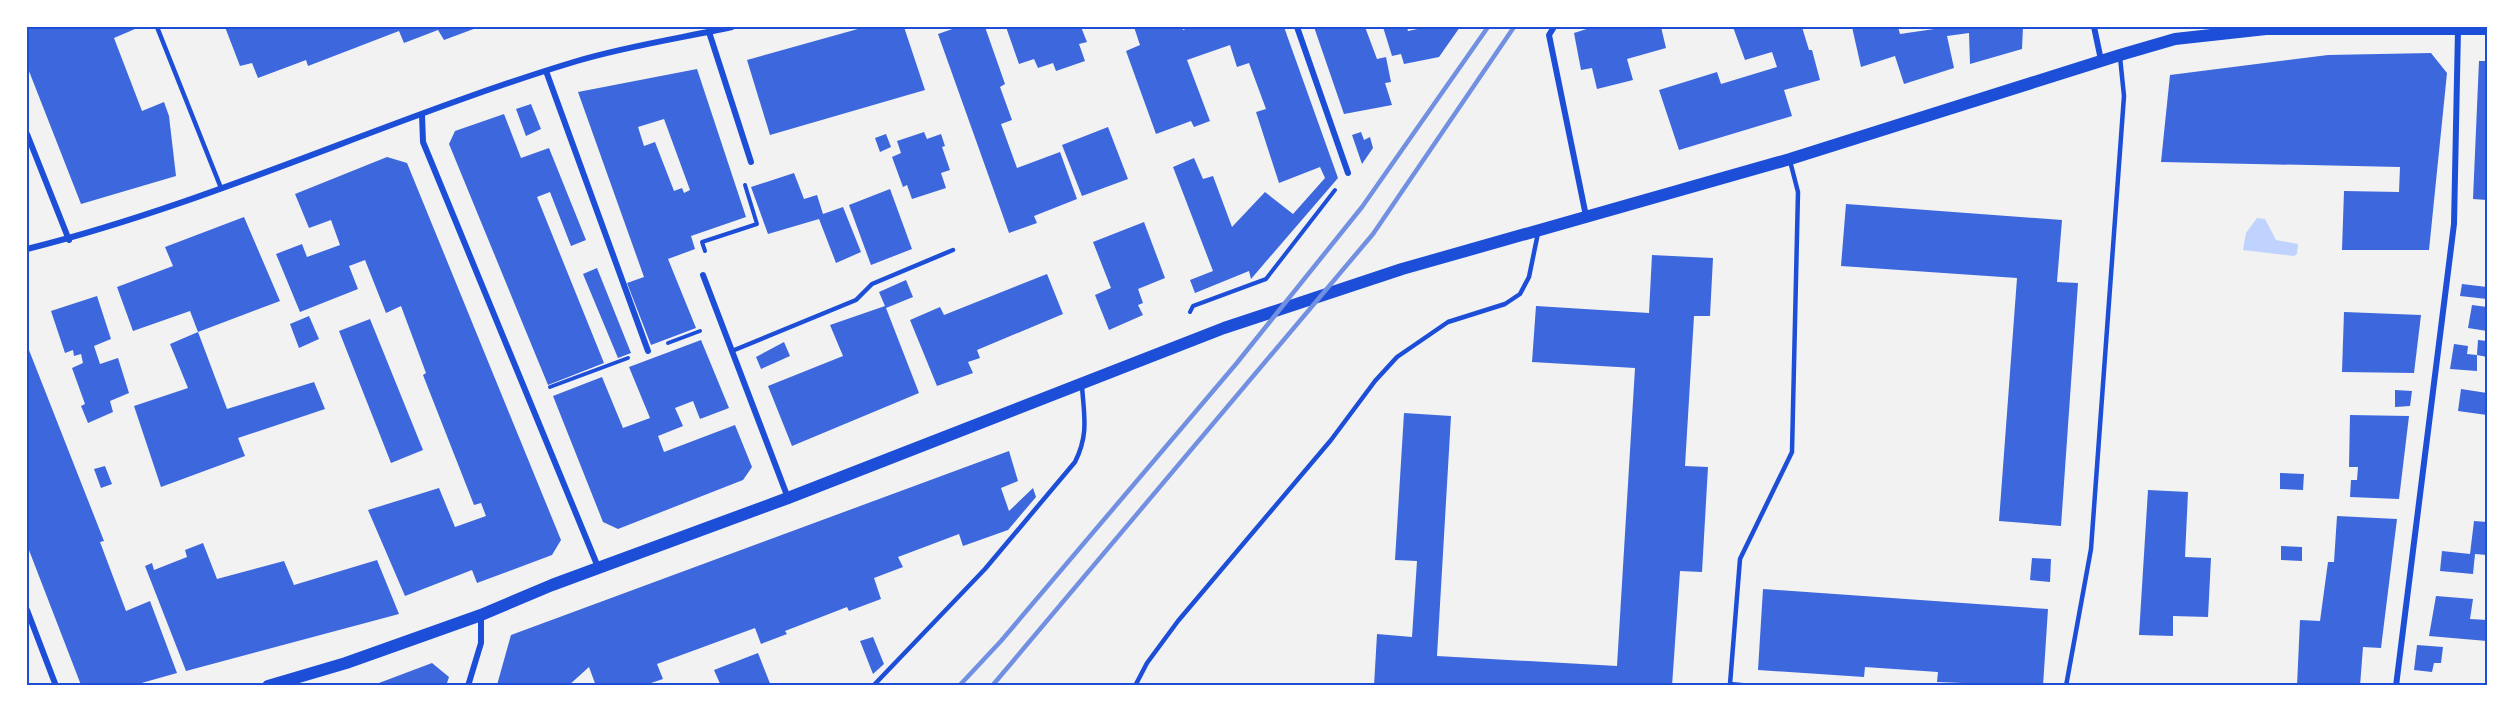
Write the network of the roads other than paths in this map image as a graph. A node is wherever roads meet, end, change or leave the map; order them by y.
1 (157, 27) edge
2 (732, 27) edge
3 (1297, 27) edge
4 (1554, 27) edge
5 (2094, 27) edge
6 (2458, 29) junction
7 (2487, 29) edge
8 (709, 32) junction
9 (2120, 55) junction
10 (2101, 60) junction
11 (546, 71) junction
12 (422, 115) junction
13 (27, 134) edge
14 (1790, 159) junction
15 (751, 162) road end
16 (1348, 173) road end
17 (221, 188) junction
18 (1586, 217) junction
19 (1538, 230) junction
20 (69, 240) junction
21 (27, 249) edge
22 (953, 250) dead end
23 (703, 275) road end
24 (648, 351) dead end
25 (732, 351) junction
26 (1082, 383) junction
27 (789, 498) junction
28 (598, 567) junction
29 (27, 610) edge
30 (481, 615) junction
31 (56, 686) edge
32 (268, 686) edge
33 (468, 686) edge
34 (873, 686) edge
35 (1135, 686) edge
36 (1752, 686) edge
37 (2066, 686) edge
38 (2396, 686) edge

1 - 17 lane
2 - 8 street
3 - 16 street
4 - 18 street
5 - 10 street
6 - 7 main road
6 - 9 main road
6 - 38 street
8 - 11 street
8 - 15 street
9 - 10 main road
9 - 37 lane
10 - 14 main road
11 - 12 street
11 - 24 street
12 - 17 street
12 - 28 street
13 - 20 street
14 - 18 main road
14 - 36 lane
17 - 20 street
18 - 19 main road
19 - 26 main road
19 - 35 lane
20 - 21 street
22 - 25 lane
23 - 25 street
25 - 27 street
26 - 27 main road
26 - 34 lane
27 - 28 main road
28 - 30 main road
29 - 31 street
30 - 32 main road
30 - 33 street

